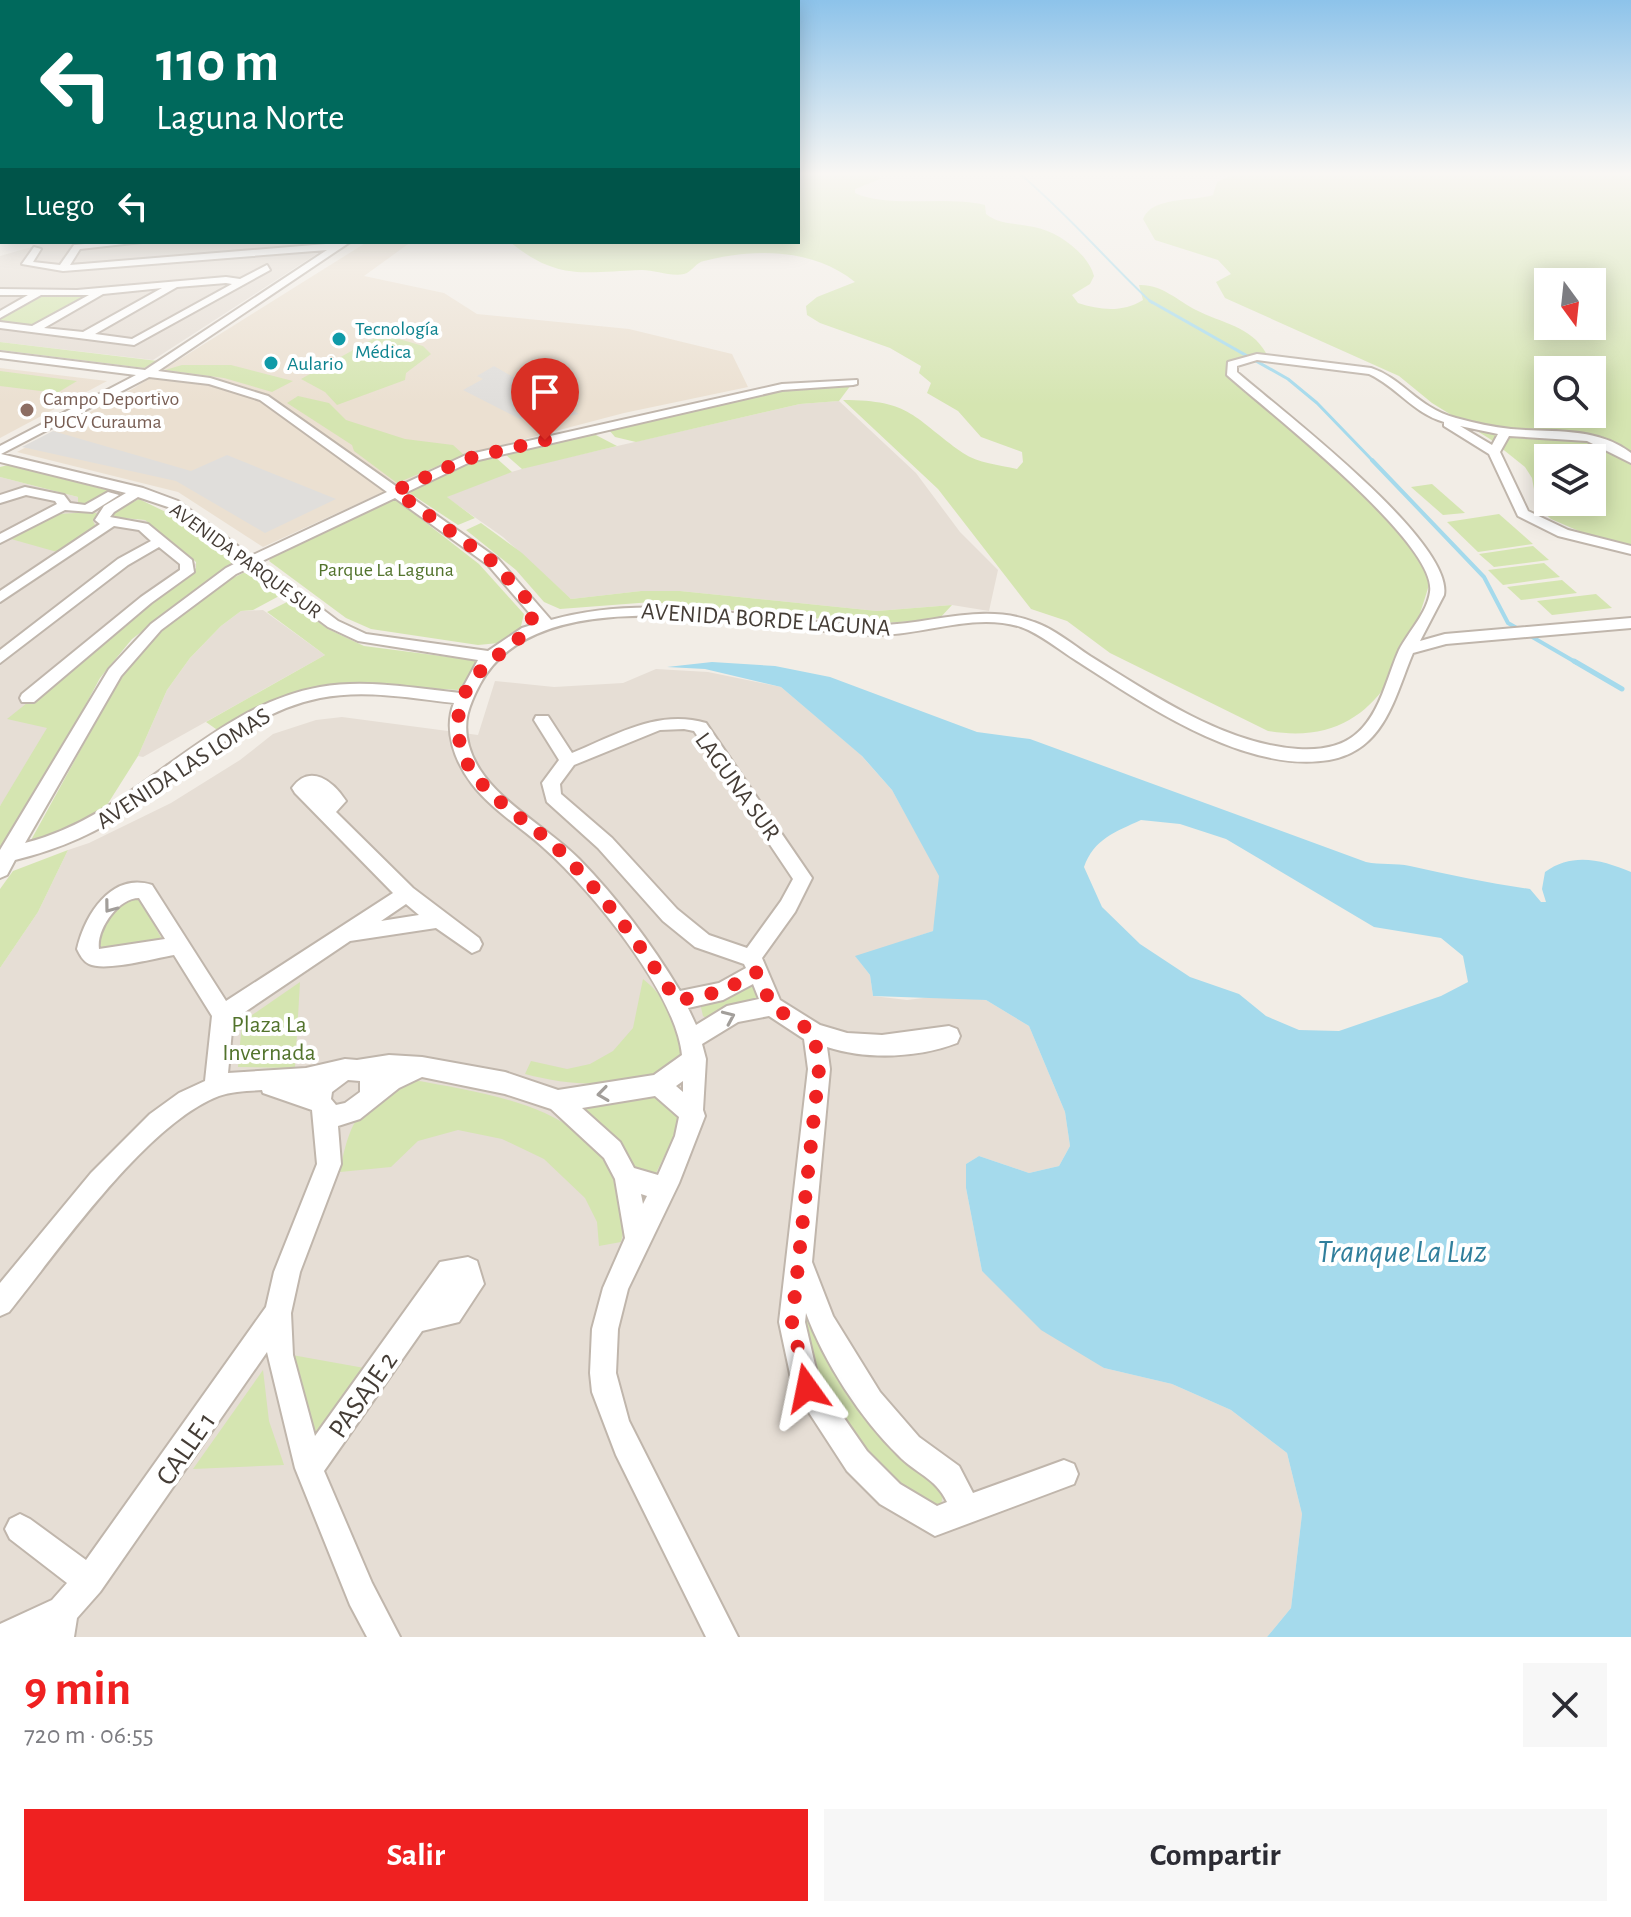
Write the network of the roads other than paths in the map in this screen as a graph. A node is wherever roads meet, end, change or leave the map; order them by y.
1 (35, 251) edge
2 (73, 251) edge
3 (278, 251) edge
4 (331, 251) edge
5 (63, 268) junction
6 (267, 268) dead end
7 (240, 282) junction
8 (178, 284) junction
9 (102, 291) junction
10 (0, 292) edge
11 (39, 294) junction
12 (3, 326) edge
13 (34, 329) junction
14 (84, 336) junction
15 (140, 341) junction
16 (0, 355) edge
17 (127, 355) dead end
18 (146, 374) junction
19 (853, 382) dead end
20 (1432, 415) junction
21 (1506, 431) junction
22 (1494, 452) junction
23 (2, 458) edge
24 (1631, 459) edge
25 (131, 490) junction
26 (395, 491) junction
27 (0, 499) edge
28 (63, 506) junction
29 (110, 523) junction
30 (0, 539) edge
31 (159, 542) junction
32 (1631, 550) edge
33 (249, 562) junction
34 (0, 598) edge
35 (534, 607) junction
36 (580, 616) junction
37 (1631, 623) edge
38 (547, 624) junction
39 (521, 637) junction
40 (1407, 650) junction
41 (491, 657) junction
42 (0, 658) edge
43 (28, 698) dead end
44 (463, 699) junction
45 (542, 720) dead end
46 (568, 761) junction
47 (326, 811) dead end
48 (3, 860) edge
49 (406, 894) junction
50 (441, 919) junction
51 (347, 935) junction
52 (472, 944) dead end
53 (177, 946) junction
54 (754, 965) junction
55 (677, 1001) junction
56 (772, 1006) junction
57 (223, 1015) junction
58 (814, 1033) junction
59 (949, 1036) dead end
60 (693, 1049) junction
61 (422, 1067) junction
62 (361, 1069) junction
63 (336, 1072) junction
64 (249, 1079) junction
65 (659, 1085) junction
66 (215, 1087) junction
67 (371, 1093) junction
68 (558, 1101) junction
69 (330, 1109) junction
70 (694, 1116) junction
71 (626, 1177) junction
72 (664, 1189) junction
73 (637, 1238) junction
74 (799, 1262) junction
75 (0, 1303) edge
76 (278, 1313) junction
77 (415, 1319) dead end
78 (309, 1468) junction
79 (1064, 1474) dead end
80 (967, 1511) junction
81 (20, 1529) dead end
82 (89, 1581) junction
83 (60, 1624) edge
84 (7, 1637) edge
85 (384, 1637) edge
86 (722, 1637) edge

1 - 5 street
2 - 5 street
3 - 5 street
4 - 18 street
6 - 7 street
7 - 8 street
7 - 15 street
8 - 9 street
8 - 14 street
9 - 11 street
9 - 13 street
10 - 11 street
11 - 12 street
12 - 13 street
13 - 14 street
14 - 15 street
15 - 17 street
16 - 18 street
18 - 23 street
18 - 26 street
19 - 26 street
20 - 21 street, AVENIDA BORDE LAGUNA
20 - 22 street
20 - 40 street, AVENIDA BORDE LAGUNA
21 - 22 street
21 - 24 street, AVENIDA BORDE LAGUNA
22 - 32 street
23 - 25 street, AVENIDA PARQUE SUR
25 - 28 street
25 - 29 street
25 - 33 street, AVENIDA PARQUE SUR
26 - 33 street
26 - 35 street
27 - 28 street
28 - 30 street
29 - 31 street
29 - 34 street
31 - 42 street
31 - 43 street
33 - 41 street, AVENIDA PARQUE SUR
33 - 48 street
35 - 36 street
35 - 38 street
35 - 39 street
36 - 38 street, AVENIDA BORDE LAGUNA
36 - 40 street, AVENIDA BORDE LAGUNA
37 - 40 street
38 - 39 street, AVENIDA BORDE LAGUNA
39 - 41 street, AVENIDA BORDE LAGUNA
41 - 44 street, AVENIDA BORDE LAGUNA
44 - 48 street, AVENIDA LAS LOMAS
44 - 55 street, AVENIDA BORDE LAGUNA
45 - 46 street
46 - 54 street
46 - 54 street, LAGUNA SUR
47 - 49 street
49 - 50 street
49 - 51 street
50 - 51 street
50 - 52 street
51 - 57 street
53 -> 53 street
53 - 57 street
54 - 55 street
54 - 56 street
55 - 60 street, AVENIDA BORDE LAGUNA
56 - 58 street
60 -> 56 street
57 - 66 street
58 - 59 street
58 - 74 street
60 - 65 street
60 - 70 street, AVENIDA BORDE LAGUNA
61 - 62 street
61 - 67 street
61 - 68 street
62 - 63 street
62 - 67 street
63 - 64 street
63 - 69 street
64 - 66 street
64 - 69 street
65 -> 68 street
65 - 70 street
66 - 75 street
67 - 69 street
68 - 71 street
69 - 76 street
70 - 72 street, AVENIDA BORDE LAGUNA
71 - 72 street
71 - 73 street
72 - 73 street, AVENIDA BORDE LAGUNA
73 - 86 street, AVENIDA BORDE LAGUNA
74 - 80 street
74 - 80 street
76 - 78 street
76 - 82 street, CALLE 1
77 - 78 street, PASAJE 2
78 - 85 street
79 - 80 street
81 - 82 street
82 - 83 street, CALLE 1
83 - 84 street, CALLE 1

